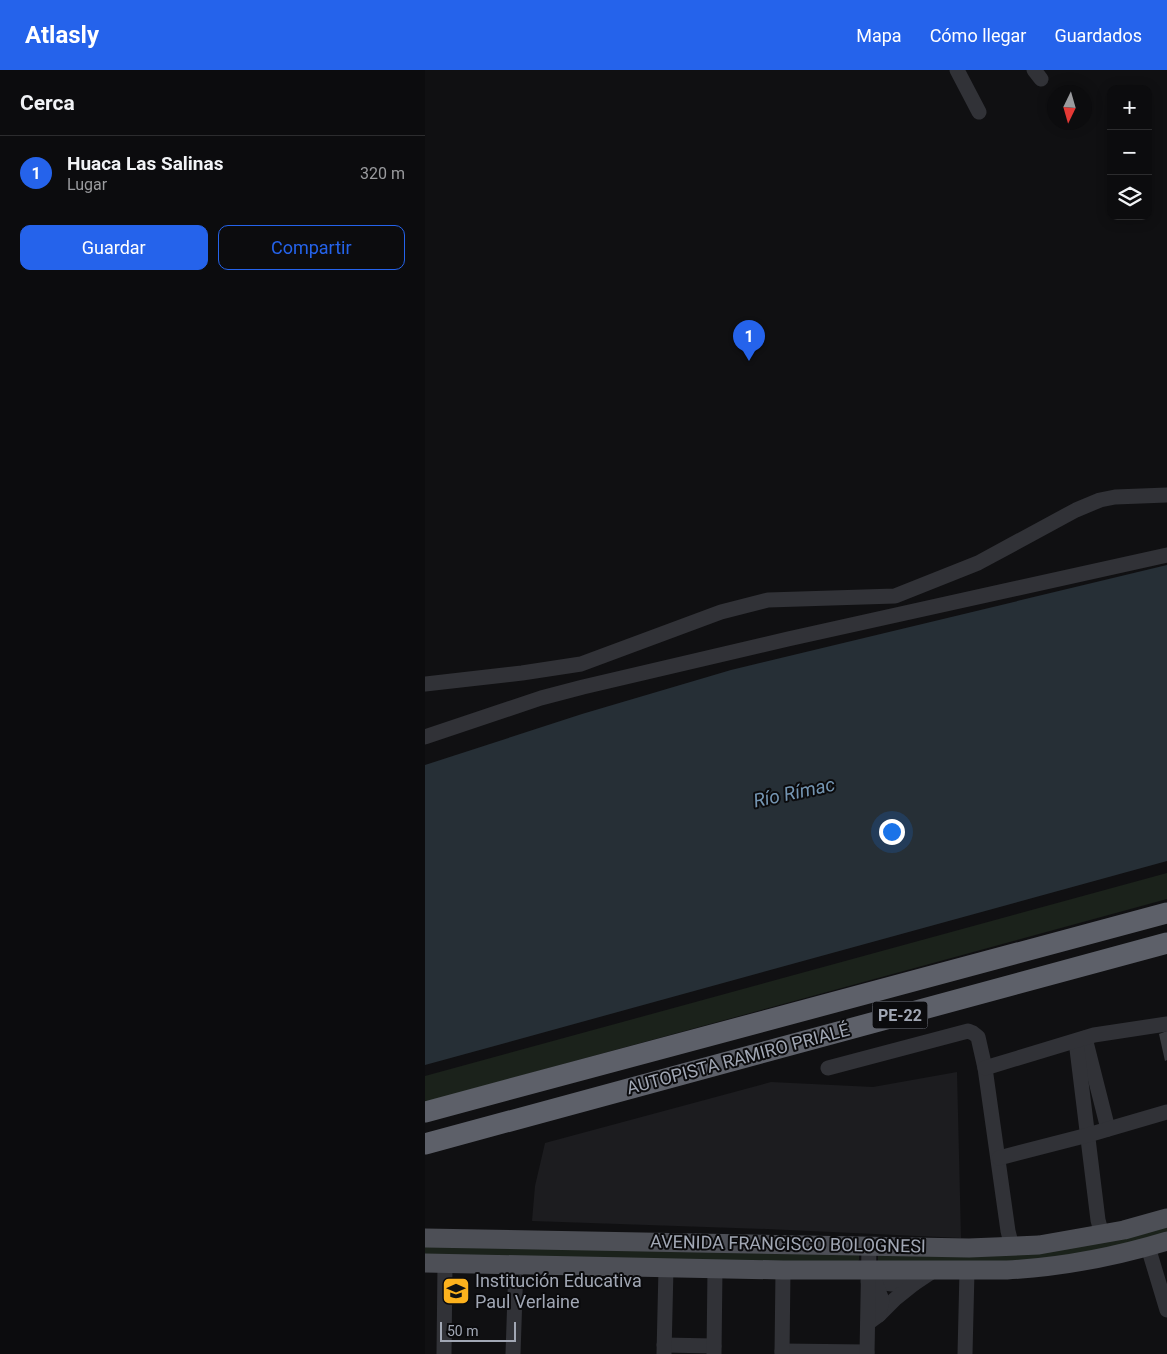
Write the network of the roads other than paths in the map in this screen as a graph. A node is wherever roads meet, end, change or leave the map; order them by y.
1 (957, 70) edge
2 (979, 112) dead end
3 (1167, 495) edge
4 (1167, 555) edge
5 (425, 684) edge
6 (425, 737) edge
7 (1167, 913) edge
8 (1167, 943) edge
9 (1167, 1024) edge
10 (1081, 1039) junction
11 (828, 1068) dead end
12 (985, 1068) junction
13 (425, 1112) edge
14 (1167, 1112) edge
15 (1107, 1130) junction
16 (1088, 1135) junction
17 (425, 1144) edge
18 (999, 1158) junction
19 (1167, 1218) edge
20 (1102, 1235) junction
21 (425, 1238) edge
22 (1167, 1241) edge
23 (869, 1246) junction
24 (1012, 1247) junction
25 (1148, 1247) junction
26 (425, 1263) edge
27 (445, 1264) junction
28 (515, 1265) junction
29 (666, 1268) junction
30 (715, 1269) junction
31 (783, 1270) junction
32 (933, 1271) junction
33 (967, 1272) junction
34 (871, 1278) junction
35 (915, 1283) junction
36 (1167, 1310) edge
37 (873, 1319) junction
38 (664, 1349) edge
39 (714, 1350) edge
40 (782, 1353) edge
41 (867, 1353) edge
42 (443, 1354) edge
43 (513, 1354) edge
44 (965, 1354) edge

1 - 2 street
3 - 5 street
4 - 6 street
7 - 13 highway, AUTOPISTA RAMIRO PRIALÉ / PE-22
8 - 17 highway, AUTOPISTA RAMIRO PRIALÉ / PE-22
9 - 10 street
10 - 12 street
10 - 15 street
10 - 16 street
11 - 12 street
12 - 18 street
14 - 15 street
15 - 16 street
16 - 18 street
16 - 20 street
18 - 24 street
19 - 20 main road, AVENIDA FRANCISCO BOLOGNESI
20 - 24 main road, AVENIDA FRANCISCO BOLOGNESI
21 - 23 main road, AVENIDA FRANCISCO BOLOGNESI
22 - 25 main road, AVENIDA FRANCISCO BOLOGNESI
23 - 24 main road, AVENIDA FRANCISCO BOLOGNESI
23 - 34 street
25 - 33 main road, AVENIDA FRANCISCO BOLOGNESI
25 - 36 street
26 - 27 main road, AVENIDA FRANCISCO BOLOGNESI
27 - 28 main road, AVENIDA FRANCISCO BOLOGNESI
27 - 42 street
28 - 29 main road, AVENIDA FRANCISCO BOLOGNESI
28 - 43 street
29 - 30 main road, AVENIDA FRANCISCO BOLOGNESI
29 - 38 street
30 - 31 main road, AVENIDA FRANCISCO BOLOGNESI
30 - 39 street
31 - 34 main road, AVENIDA FRANCISCO BOLOGNESI
31 - 40 street
32 - 33 main road, AVENIDA FRANCISCO BOLOGNESI
32 - 34 main road, AVENIDA FRANCISCO BOLOGNESI
32 - 35 street
33 - 44 street
34 - 35 street
34 - 37 street
35 - 37 street
37 - 41 street
38 - 39 street
40 - 41 street

